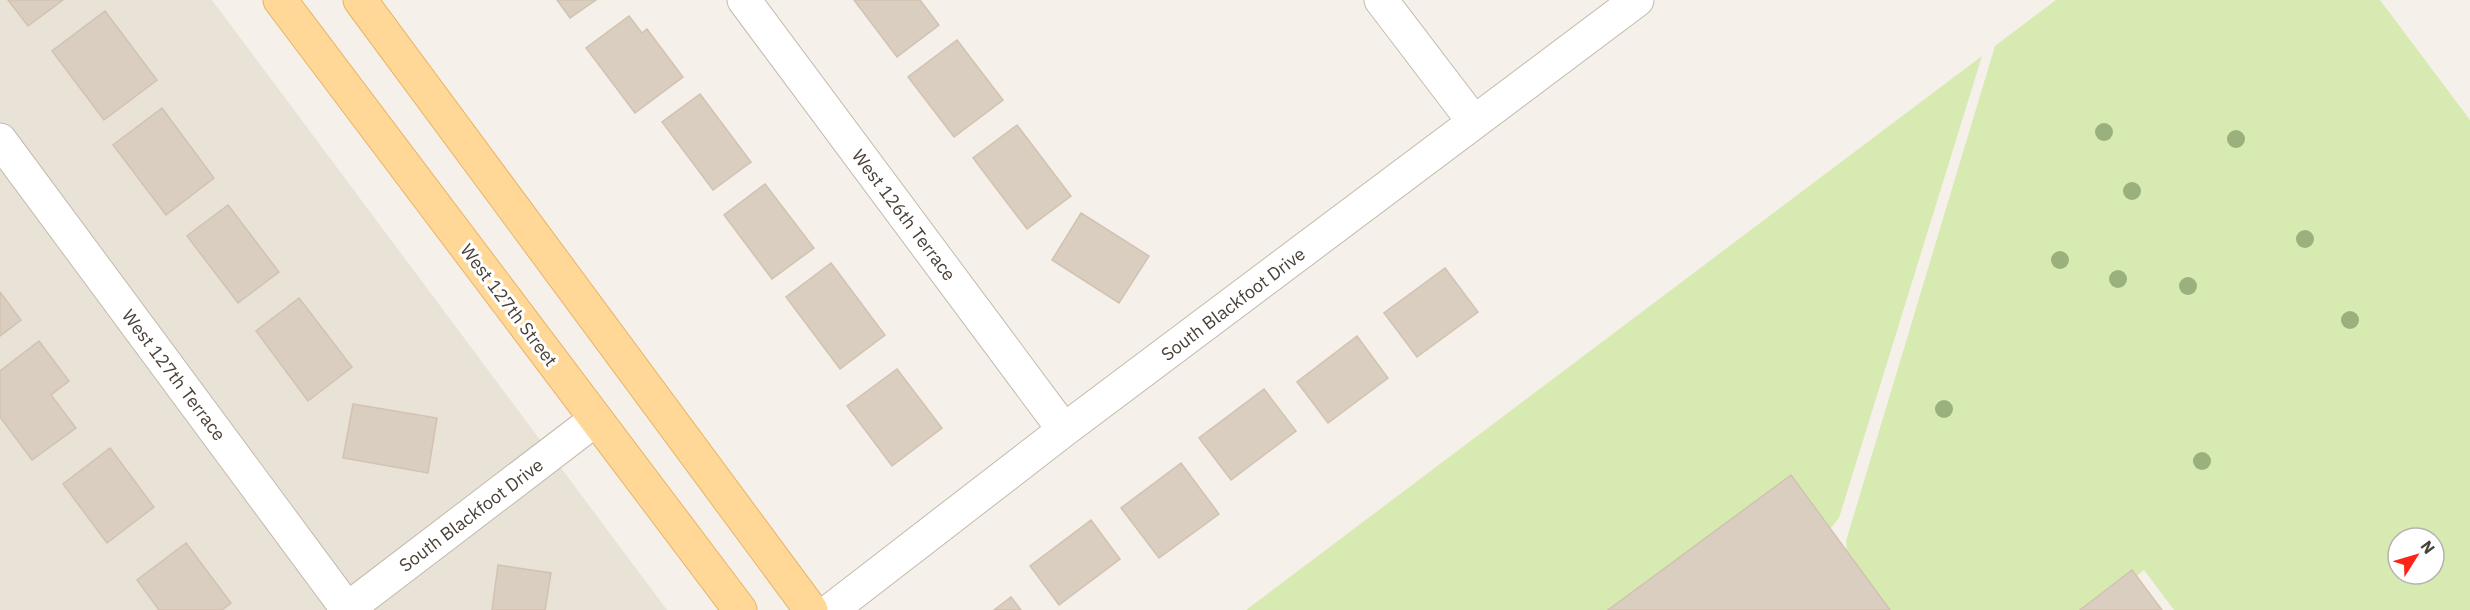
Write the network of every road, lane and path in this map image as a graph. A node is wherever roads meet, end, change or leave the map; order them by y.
1 (280, 0) edge
2 (360, 0) edge
3 (744, 0) edge
4 (1381, 0) edge
5 (1637, 0) edge
6 (1474, 122) junction
7 (0, 140) edge
8 (596, 420) junction
9 (1064, 430) junction
10 (347, 610) edge
11 (740, 610) edge
12 (811, 610) edge
13 (831, 610) edge

1 - 8 main road, West 127th Street
2 - 12 main road
3 - 9 street, West 126th Terrace
4 - 6 street
5 - 6 street, South Blackfoot Drive
6 - 9 street, South Blackfoot Drive
7 - 10 street, West 127th Terrace
8 - 10 street, South Blackfoot Drive
8 - 11 main road, West 127th Street
9 - 13 street, South Blackfoot Drive

